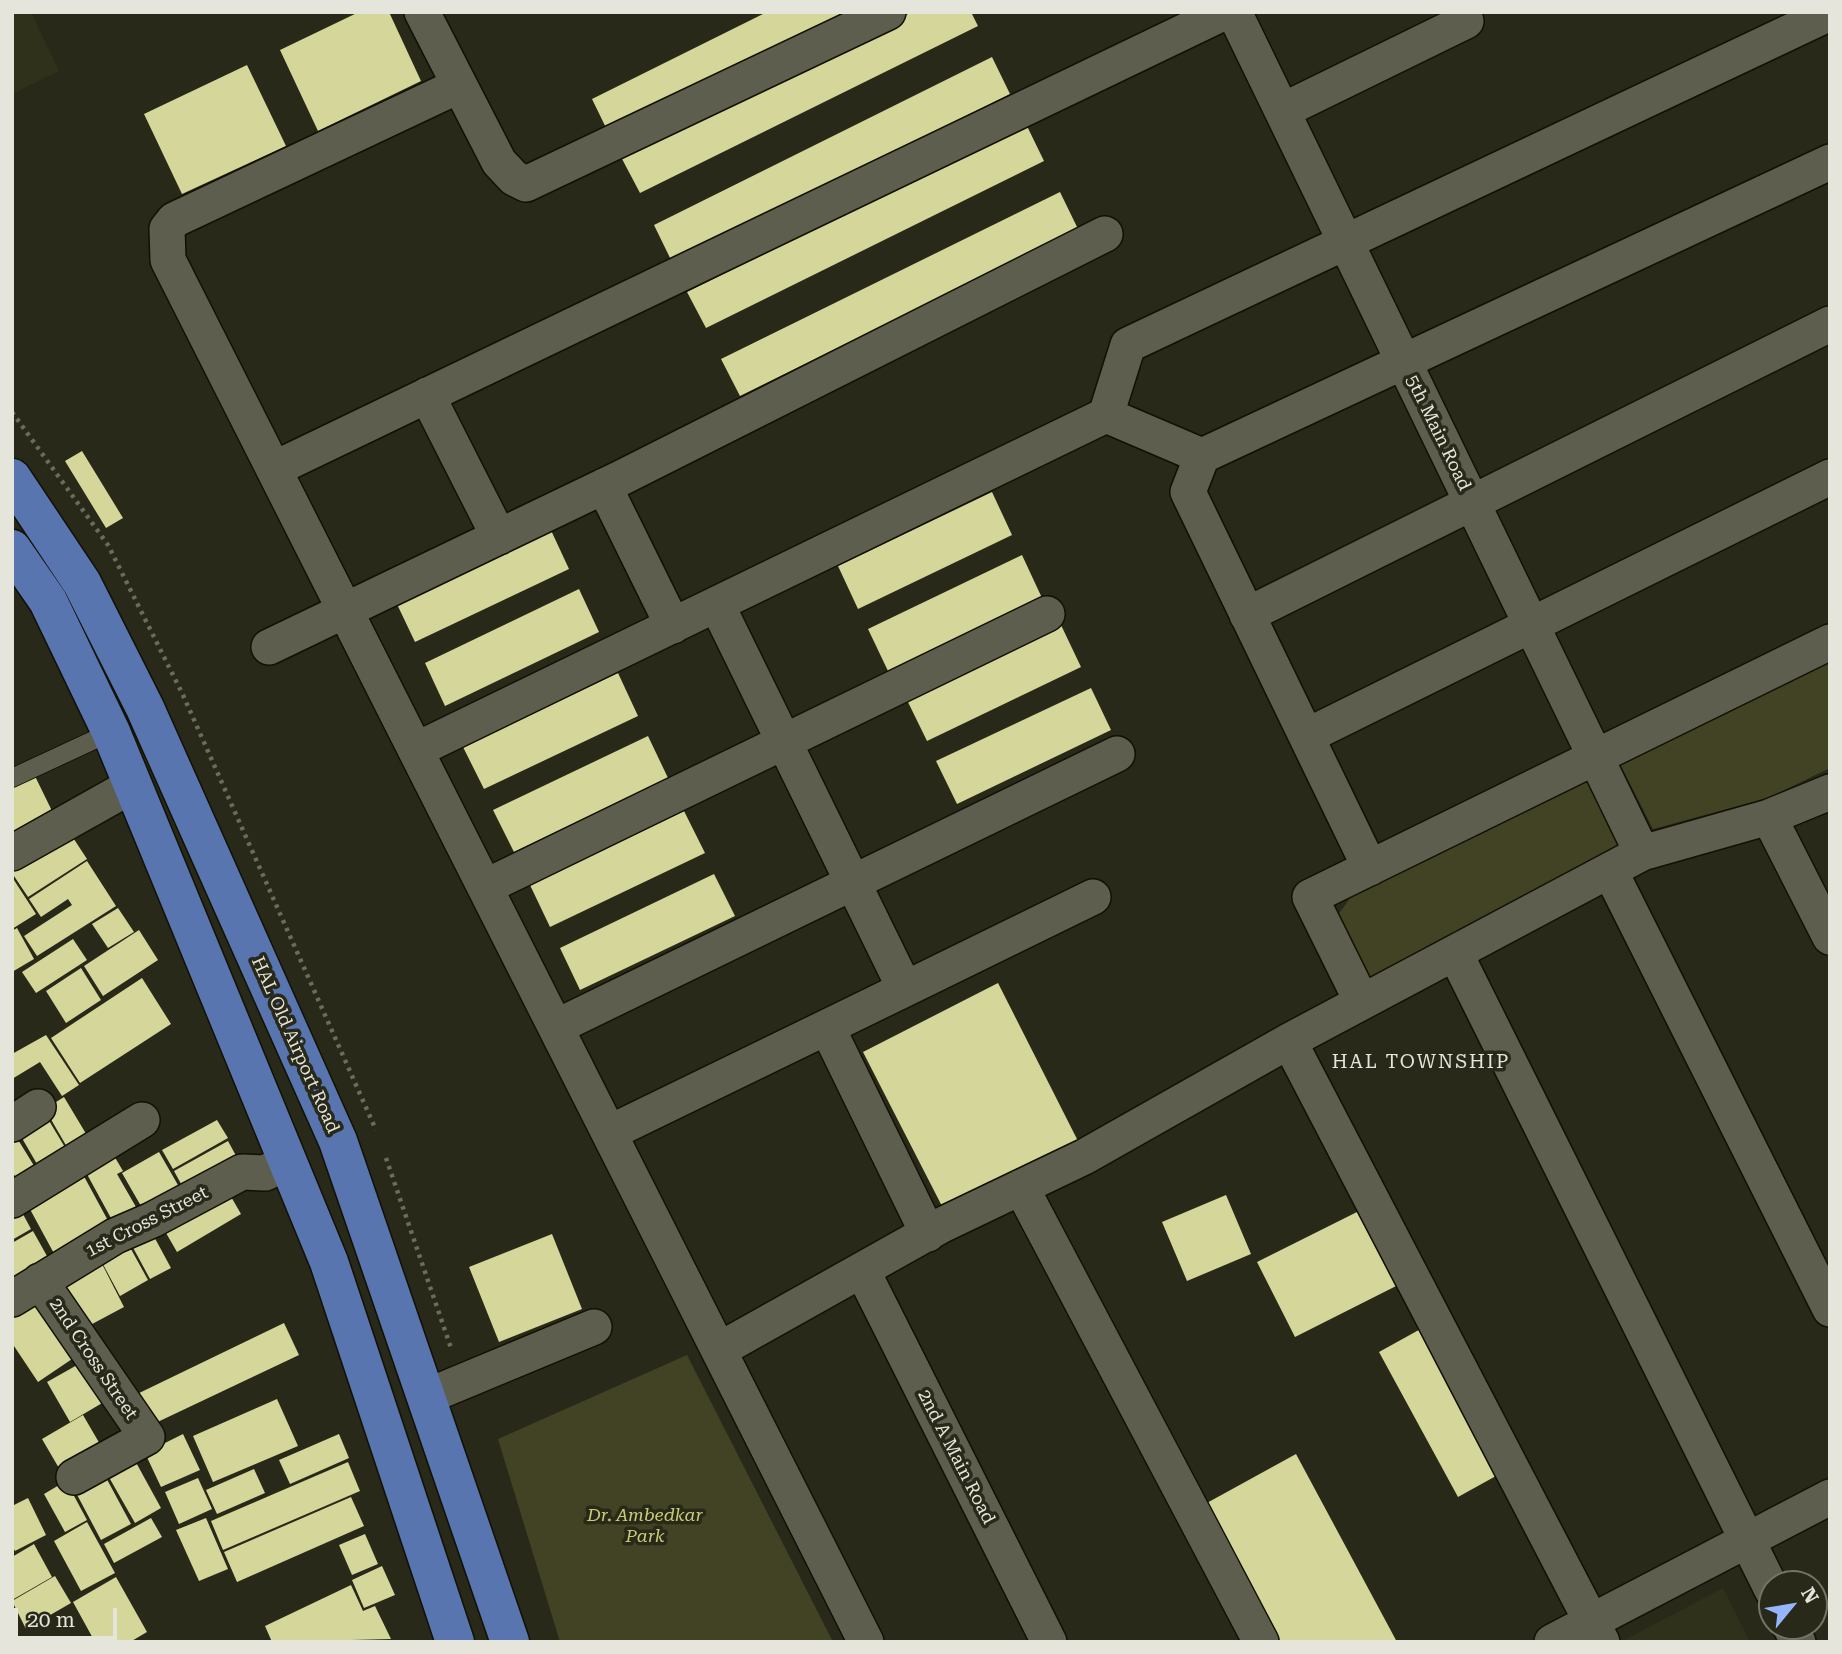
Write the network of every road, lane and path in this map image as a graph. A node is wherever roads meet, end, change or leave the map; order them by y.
1 (422, 12) edge
2 (888, 12) edge
3 (1224, 12) edge
4 (1234, 12) edge
5 (1830, 13) edge
6 (1466, 21) dead end
7 (458, 86) junction
8 (1282, 111) junction
9 (1830, 162) edge
10 (1105, 234) dead end
11 (1346, 242) junction
12 (1830, 324) edge
13 (1404, 362) junction
14 (427, 395) junction
15 (1106, 415) junction
16 (1202, 456) junction
17 (274, 469) junction
18 (1830, 477) edge
19 (12, 478) edge
20 (604, 486) junction
21 (1472, 502) junction
22 (499, 537) junction
23 (12, 549) edge
24 (82, 583) junction
25 (48, 601) junction
26 (717, 605) junction
27 (345, 611) junction
28 (1047, 614) dead end
29 (1247, 615) junction
30 (1531, 625) junction
31 (673, 626) junction
32 (1830, 642) edge
33 (269, 647) dead end
34 (111, 732) junction
35 (1307, 736) junction
36 (784, 741) junction
37 (416, 750) junction
38 (1117, 754) dead end
39 (1595, 757) junction
40 (12, 778) edge
41 (133, 785) junction
42 (1830, 792) edge
43 (1769, 817) junction
44 (12, 853) edge
45 (1642, 853) junction
46 (1370, 868) junction
47 (1610, 871) junction
48 (853, 883) junction
49 (485, 887) junction
50 (1093, 897) dead end
51 (1830, 937) edge
52 (1455, 953) junction
53 (905, 989) junction
54 (1362, 1002) junction
55 (556, 1027) junction
56 (827, 1027) junction
57 (1289, 1041) junction
58 (142, 1120) dead end
59 (609, 1133) junction
60 (287, 1162) junction
61 (1021, 1187) junction
62 (12, 1200) edge
63 (928, 1234) junction
64 (863, 1272) junction
65 (26, 1290) edge
66 (1830, 1309) edge
67 (594, 1327) dead end
68 (719, 1350) junction
69 (428, 1396) junction
70 (74, 1477) dead end
71 (1830, 1497) edge
72 (1747, 1540) junction
73 (1762, 1570) edge
74 (1597, 1631) edge
75 (455, 1642) edge
76 (510, 1642) edge
77 (866, 1642) edge
78 (1049, 1642) edge
79 (1261, 1642) edge
80 (1552, 1642) edge

1 - 7 street
2 - 7 street
3 - 14 street
4 - 8 street, 5th Main Road
5 - 11 street
6 - 8 street
7 - 17 street
8 - 11 street, 5th Main Road
9 - 13 street
10 - 20 street
11 - 13 street, 5th Main Road
11 - 15 street
12 - 21 street
13 - 16 street
13 - 21 street, 5th Main Road
14 - 17 street
14 - 22 street
15 - 16 street
15 - 26 street
16 - 29 street
17 - 27 street
18 - 30 street
19 - 24 main road, HAL Old Airport Road
20 - 22 street
20 - 31 street
21 - 29 street
21 - 30 street, 5th Main Road
22 - 27 street
23 - 25 main road
24 - 25 main road
24 - 69 main road, HAL Old Airport Road
25 - 34 main road
26 - 31 street
26 - 36 street
27 - 33 street
27 - 37 street
28 - 36 street
29 - 35 street
30 - 35 street
30 - 39 street, 5th Main Road
31 - 37 street
32 - 39 street
34 - 40 lane
34 - 41 main road
35 - 46 street
36 - 48 street
36 - 49 street
37 - 49 street
38 - 48 street
39 - 45 street, 5th Main Road
39 - 46 street
41 - 44 street
41 - 60 main road
42 - 43 street
43 - 45 street
43 - 51 street
45 - 47 street
46 - 54 street
47 - 52 street
47 - 66 street
48 - 53 street
48 - 55 street
49 - 55 street
50 - 53 street
52 - 54 street
52 - 72 street
53 - 56 street
54 - 57 street
55 - 59 street
56 - 59 street
56 - 63 street
57 - 61 street
57 - 74 street
58 - 62 street
59 - 68 street
60 - 65 street, 1st Cross Street
60 - 75 main road
61 - 63 street
61 - 79 street
63 - 64 street
64 - 68 street
64 - 78 street, 2nd A Main Road
65 - 70 street, 2nd Cross Street
67 - 69 street
68 - 77 street
69 - 76 main road, HAL Old Airport Road
71 - 72 street
72 - 73 street
72 - 74 street
74 - 80 street

